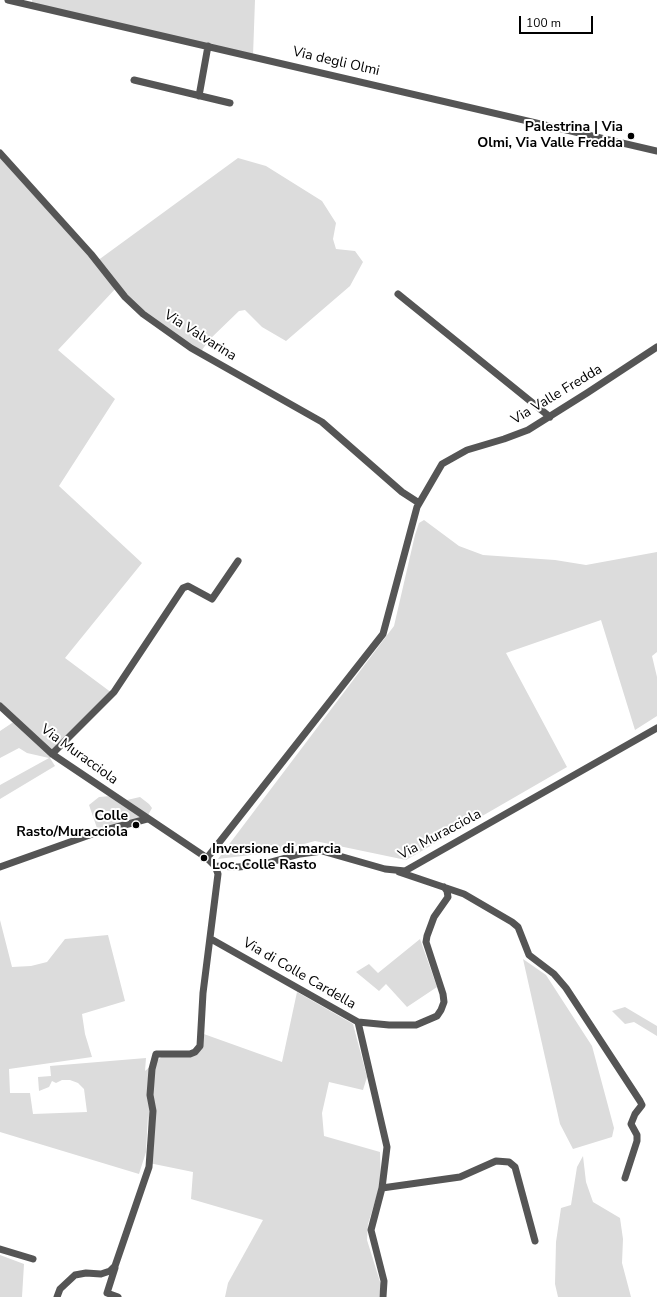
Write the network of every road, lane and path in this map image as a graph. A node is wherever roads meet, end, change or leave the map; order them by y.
1 (8, 0) edge
2 (208, 46) junction
3 (134, 80) dead end
4 (199, 96) junction
5 (230, 103) dead end
6 (657, 151) edge
7 (0, 154) edge
8 (398, 294) dead end
9 (657, 347) edge
10 (550, 417) junction
11 (419, 504) junction
12 (238, 561) dead end
13 (0, 706) edge
14 (657, 728) edge
15 (52, 754) junction
16 (148, 819) junction
17 (207, 858) junction
18 (215, 866) junction
19 (0, 867) edge
20 (399, 872) junction
21 (444, 887) junction
22 (211, 939) junction
23 (358, 1022) junction
24 (625, 1178) dead end
25 (382, 1188) junction
26 (535, 1241) dead end
27 (0, 1249) edge
28 (33, 1259) dead end
29 (115, 1266) junction
30 (57, 1297) edge
31 (118, 1297) edge
32 (383, 1297) edge

1 - 2 street, Via degli Olmi
2 - 4 street
2 - 6 street, Via degli Olmi
3 - 4 street
4 - 5 street
7 - 11 street, Via Valvarina
8 - 10 street
9 - 10 street, Via Valle Fredda
10 - 11 street, Via Valle Fredda
11 - 17 street, Via Valle Fredda
12 - 15 street
13 - 15 street, Via Muracciola
14 - 20 street, Via Muracciola
15 - 16 street, Via Muracciola
16 - 17 street, Via Muracciola
16 - 19 street
17 - 18 street, Via Muracciola
18 - 20 street, Via Muracciola
18 - 22 street
20 - 21 street
21 - 23 street
21 - 24 street
22 - 23 street, Via di Colle Cardella
22 - 29 street
23 - 25 street, Via di Colle Cardella
25 - 26 street
25 - 32 street, Via di Colle Cardella
27 - 28 street
29 - 30 street
29 - 31 street

